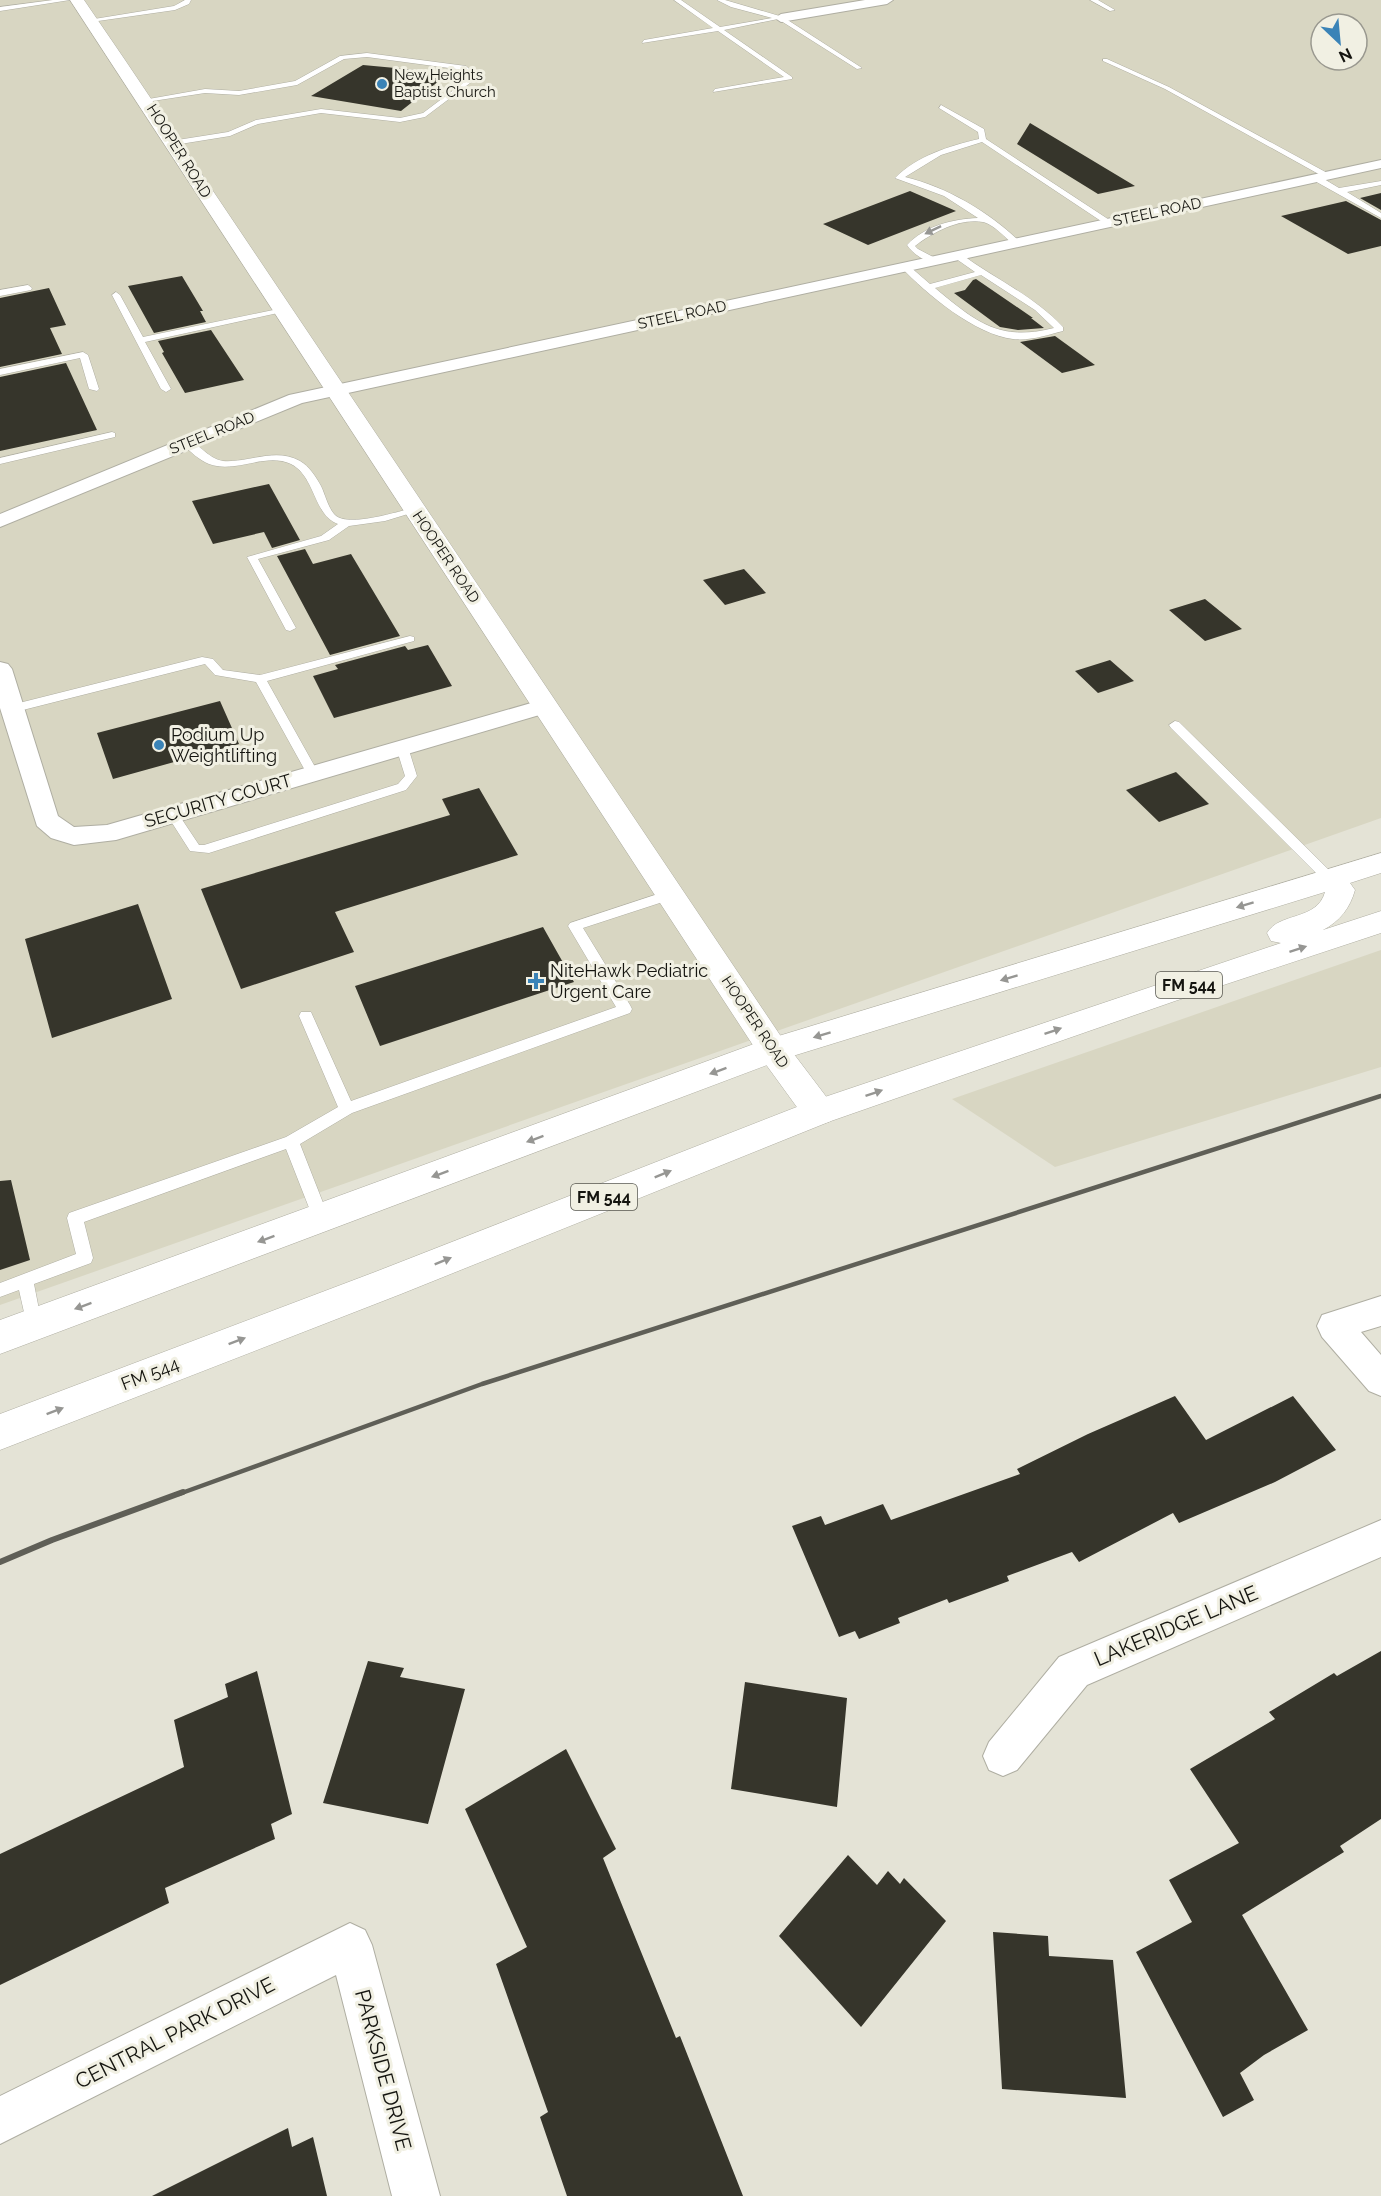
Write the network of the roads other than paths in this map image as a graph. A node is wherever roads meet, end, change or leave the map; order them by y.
1 (67, 0) edge
2 (77, 0) edge
3 (188, 0) edge
4 (609, 0) edge
5 (677, 0) edge
6 (720, 0) edge
7 (887, 0) edge
8 (1093, 0) edge
9 (29, 2) edge
10 (597, 2) dead end
11 (0, 9) edge
12 (1112, 10) dead end
13 (781, 18) junction
14 (91, 20) junction
15 (720, 29) junction
16 (644, 42) dead end
17 (1105, 60) dead end
18 (859, 68) dead end
19 (715, 91) dead end
20 (146, 100) junction
21 (940, 108) dead end
22 (983, 140) junction
23 (174, 143) junction
24 (1381, 164) edge
25 (1327, 181) junction
26 (1381, 183) edge
27 (1381, 216) edge
28 (986, 220) junction
29 (1110, 223) junction
30 (1017, 243) junction
31 (958, 256) junction
32 (934, 261) junction
33 (905, 267) junction
34 (980, 273) junction
35 (929, 287) junction
36 (28, 288) dead end
37 (0, 293) edge
38 (116, 295) dead end
39 (284, 310) junction
40 (140, 340) junction
41 (0, 372) edge
42 (94, 389) dead end
43 (166, 389) dead end
44 (338, 390) junction
45 (112, 435) dead end
46 (186, 443) junction
47 (0, 460) edge
48 (416, 510) junction
49 (0, 521) edge
50 (346, 523) junction
51 (290, 628) dead end
52 (410, 639) dead end
53 (0, 669) edge
54 (260, 679) junction
55 (6, 700) edge
56 (545, 706) junction
57 (1175, 725) dead end
58 (402, 747) junction
59 (313, 774) junction
60 (173, 814) junction
61 (1381, 863) edge
62 (1330, 879) junction
63 (670, 895) junction
64 (1381, 922) edge
65 (1164, 993) junction
66 (306, 1016) dead end
67 (773, 1050) junction
68 (347, 1109) junction
69 (819, 1112) junction
70 (291, 1141) junction
71 (321, 1218) junction
72 (25, 1280) junction
73 (0, 1290) edge
74 (1381, 1311) edge
75 (34, 1325) junction
76 (0, 1337) edge
77 (1381, 1380) edge
78 (0, 1432) edge
79 (1381, 1538) edge
80 (1003, 1756) dead end
81 (350, 1945) joint
82 (0, 2121) edge
83 (416, 2196) edge

1 - 9 lane
2 - 14 street, HOOPER ROAD
3 - 14 lane
4 - 10 lane
5 - 15 lane
6 - 13 lane
7 - 13 street
8 - 12 lane
9 - 11 lane
13 - 15 lane
13 - 18 lane
14 - 20 street, HOOPER ROAD
15 - 16 lane
15 - 19 lane
17 - 25 lane
20 - 23 street, HOOPER ROAD
20 - 23 lane
21 - 22 lane
22 - 28 lane
22 - 29 lane
23 - 39 street, HOOPER ROAD
24 - 25 street, STEEL ROAD
25 - 26 lane
25 - 27 lane
25 - 29 street, STEEL ROAD
28 - 30 lane
28 -> 32 lane
29 - 30 street, STEEL ROAD
30 - 31 street, STEEL ROAD
31 - 32 street, STEEL ROAD
31 - 34 lane
32 - 33 street, STEEL ROAD
33 - 35 lane
33 - 44 street, STEEL ROAD
34 - 35 lane
34 - 35 lane
36 - 37 lane
38 - 40 lane
39 - 40 lane
39 - 44 street, HOOPER ROAD
40 - 43 lane
41 - 42 lane
44 - 46 street, STEEL ROAD
44 - 48 street, HOOPER ROAD
45 - 47 lane
46 - 49 street, STEEL ROAD
46 - 50 lane
48 - 50 lane
48 - 56 street, HOOPER ROAD
50 - 51 lane
52 - 54 lane
53 - 55 street, SECURITY COURT
54 - 55 lane
54 - 59 lane
55 - 60 street, SECURITY COURT
56 - 58 street, SECURITY COURT
56 - 63 street, HOOPER ROAD
57 - 62 lane
58 - 59 street, SECURITY COURT
58 - 60 lane
59 - 60 street, SECURITY COURT
61 - 62 street
62 - 65 street
62 -> 67 street
63 - 67 street, HOOPER ROAD
63 - 68 lane
65 -> 64 street, FM 544 / FM 544
69 -> 65 street, FM 544 / FM 544
66 - 68 lane
67 - 69 street, HOOPER ROAD
67 -> 71 street
68 - 70 lane
78 -> 69 street, FM 544 / FM 544
70 - 71 lane
70 - 72 lane
71 -> 75 street
72 - 73 lane
72 - 75 lane
74 - 77 street
75 - 76 street
79 - 80 street, LAKERIDGE LANE
81 - 82 street, CENTRAL PARK DRIVE
81 - 83 street, PARKSIDE DRIVE

